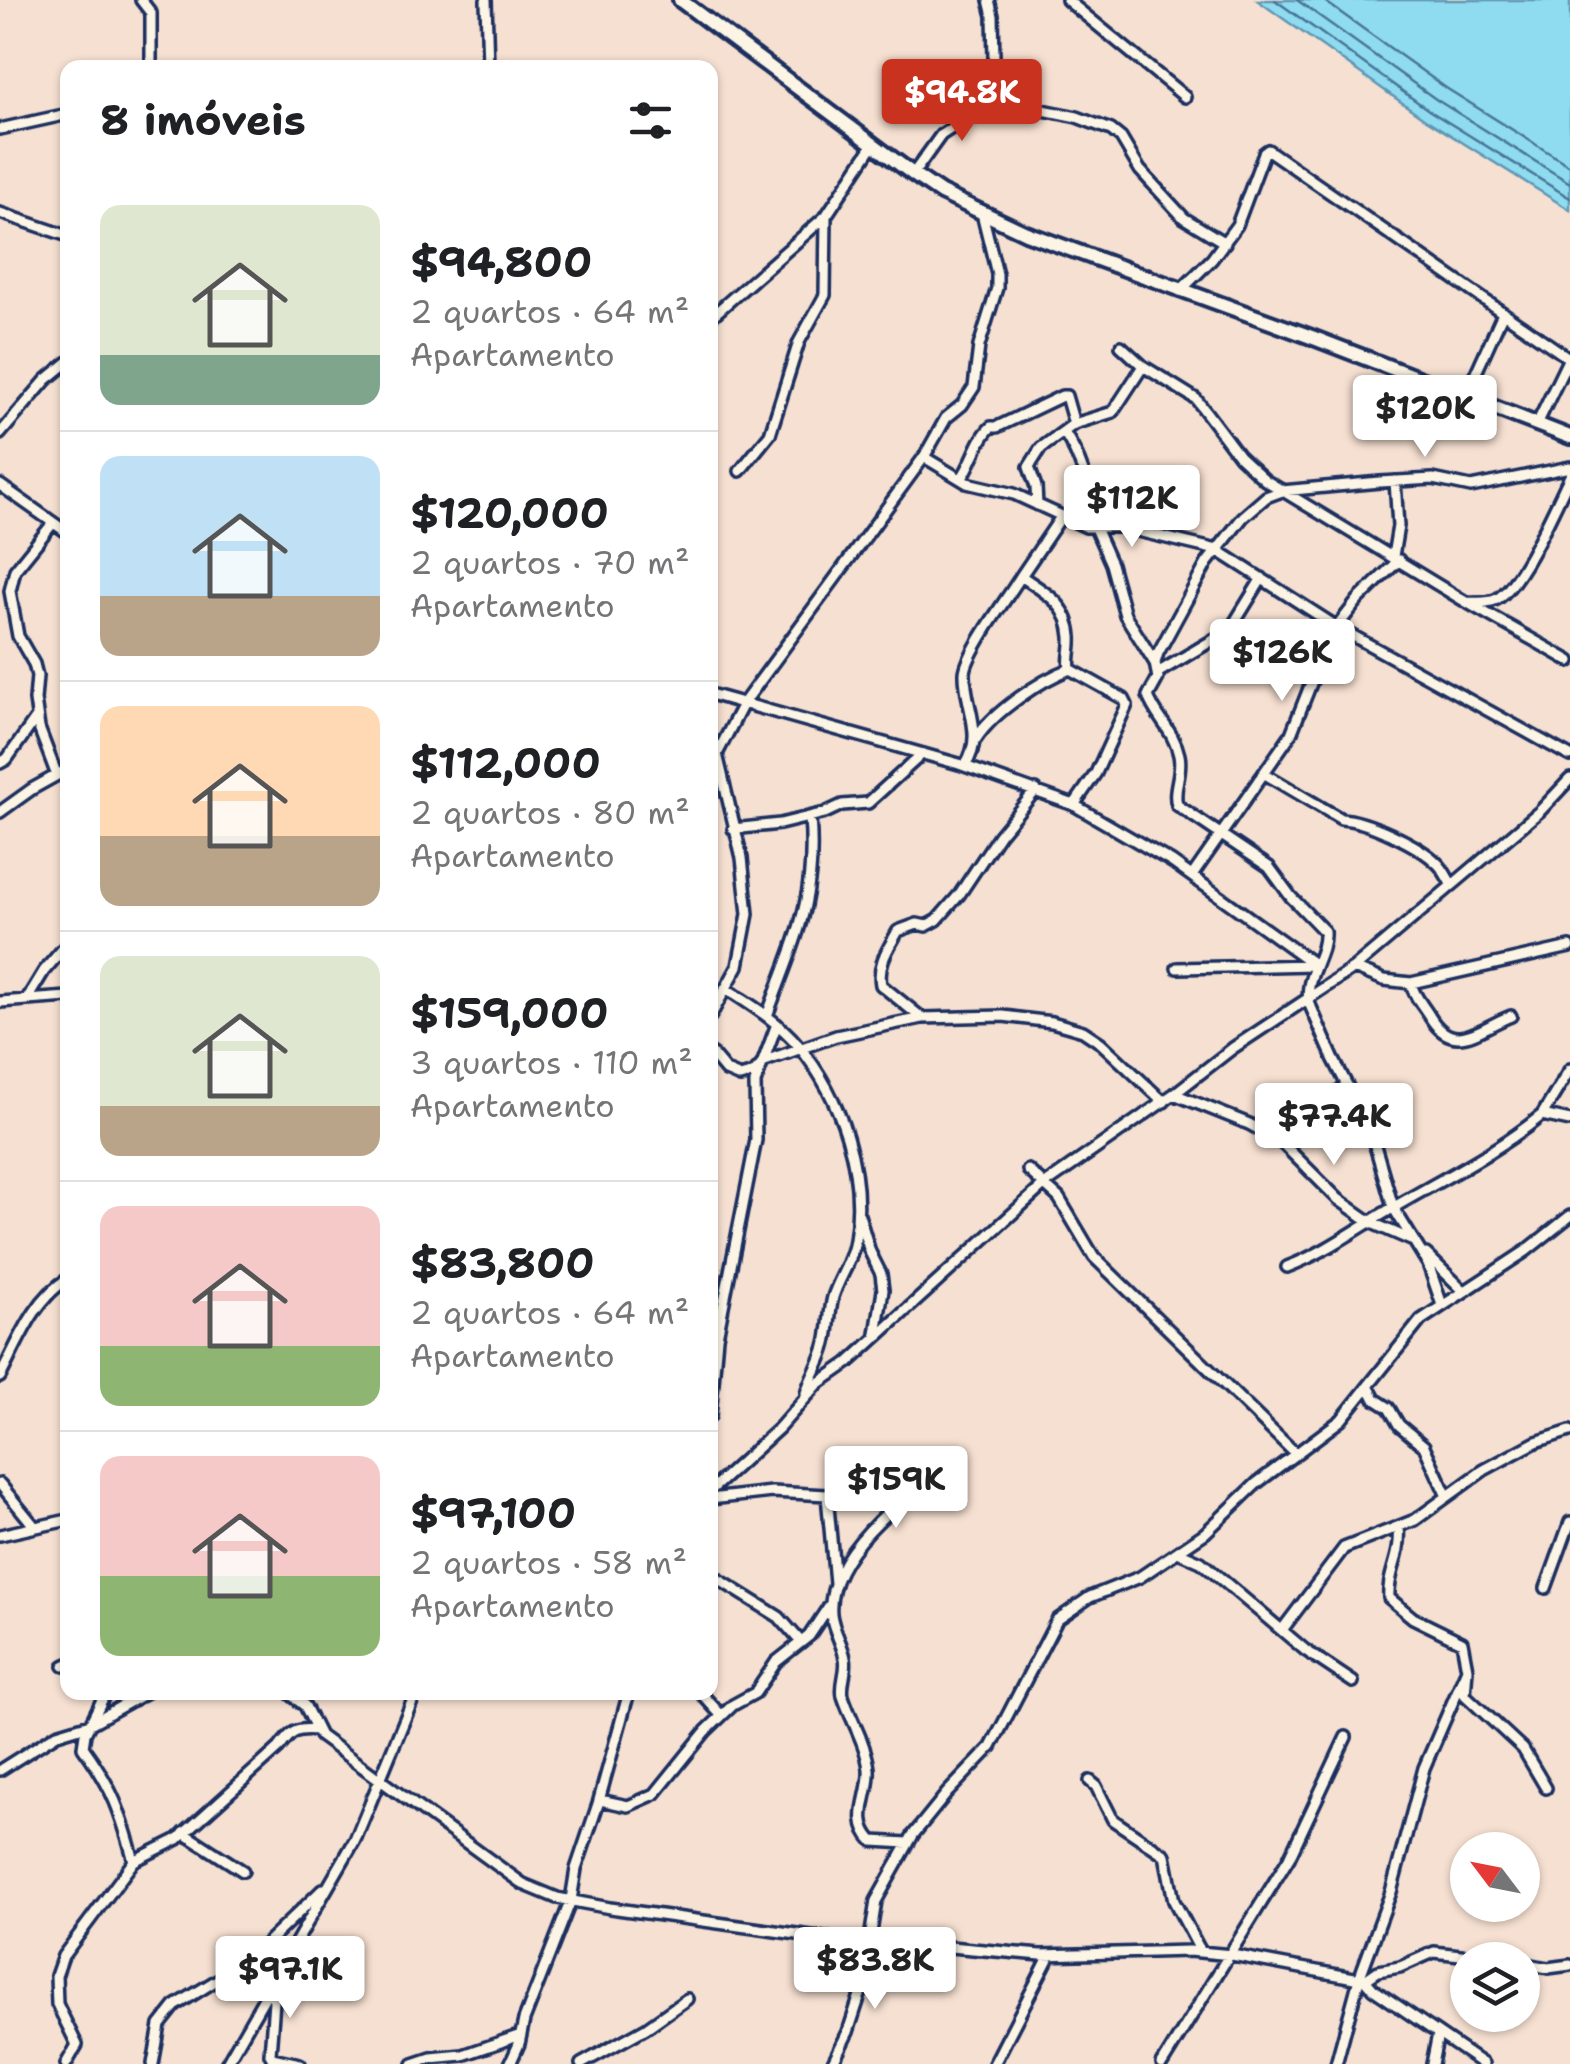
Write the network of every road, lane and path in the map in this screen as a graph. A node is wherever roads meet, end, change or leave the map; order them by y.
1 (141, 0) edge
2 (486, 0) edge
3 (680, 0) edge
4 (988, 0) edge
5 (1067, 0) edge
6 (151, 60) edge
7 (488, 60) edge
8 (1186, 96) dead end
9 (995, 100) junction
10 (60, 116) edge
11 (0, 129) edge
12 (873, 145) junction
13 (914, 174) junction
14 (0, 213) edge
15 (982, 213) junction
16 (826, 216) junction
17 (60, 233) edge
18 (1225, 243) junction
19 (1180, 291) junction
20 (718, 308) edge
21 (1503, 313) junction
22 (1121, 346) dead end
23 (1570, 358) edge
24 (1143, 366) junction
25 (60, 369) edge
26 (1465, 396) junction
27 (1074, 424) junction
28 (1537, 424) junction
29 (1064, 432) junction
30 (0, 434) edge
31 (1566, 435) edge
32 (1570, 451) edge
33 (924, 457) junction
34 (1570, 467) edge
35 (740, 471) dead end
36 (1570, 476) edge
37 (961, 479) junction
38 (1265, 480) junction
39 (1395, 481) junction
40 (0, 485) edge
41 (1282, 491) junction
42 (1256, 503) junction
43 (1037, 505) junction
44 (1061, 517) junction
45 (53, 523) junction
46 (60, 528) edge
47 (1091, 528) junction
48 (1218, 550) junction
49 (1396, 558) junction
50 (1022, 576) junction
51 (1262, 578) junction
52 (1466, 602) junction
53 (1337, 627) junction
54 (1570, 661) edge
55 (1157, 667) junction
56 (1070, 669) junction
57 (718, 696) edge
58 (743, 704) junction
59 (38, 715) junction
60 (975, 741) junction
61 (718, 752) edge
62 (922, 754) junction
63 (1570, 756) edge
64 (718, 759) edge
65 (0, 763) edge
66 (965, 766) junction
67 (60, 772) edge
68 (56, 773) junction
69 (1266, 774) junction
70 (1570, 779) edge
71 (1036, 790) junction
72 (1074, 805) junction
73 (0, 812) edge
74 (810, 818) junction
75 (733, 829) junction
76 (1222, 837) junction
77 (1192, 876) junction
78 (1451, 884) junction
79 (1570, 947) edge
80 (60, 952) edge
81 (1316, 965) junction
82 (1177, 968) dead end
83 (1354, 968) junction
84 (1411, 983) junction
85 (725, 988) junction
86 (60, 998) edge
87 (27, 1000) junction
88 (1308, 1000) junction
89 (0, 1002) edge
90 (718, 1002) edge
91 (767, 1016) junction
92 (1511, 1016) dead end
93 (922, 1018) junction
94 (777, 1024) junction
95 (800, 1047) junction
96 (718, 1062) edge
97 (760, 1066) junction
98 (1570, 1069) edge
99 (1347, 1085) junction
100 (1174, 1094) junction
101 (1551, 1098) junction
102 (1164, 1102) junction
103 (1542, 1114) junction
104 (1567, 1119) edge
105 (1280, 1141) junction
106 (1028, 1170) dead end
107 (1044, 1185) junction
108 (1393, 1207) junction
109 (857, 1208) junction
110 (1570, 1216) edge
111 (1372, 1222) junction
112 (1418, 1246) junction
113 (1287, 1267) dead end
114 (60, 1284) edge
115 (1464, 1290) junction
116 (1442, 1305) junction
117 (718, 1332) edge
118 (876, 1336) junction
119 (0, 1377) edge
120 (1369, 1388) junction
121 (806, 1396) junction
122 (1570, 1431) edge
123 (1296, 1454) junction
124 (945, 1467) dead end
125 (0, 1484) edge
126 (718, 1487) edge
127 (1446, 1494) junction
128 (718, 1495) edge
129 (60, 1522) edge
130 (1570, 1522) edge
131 (1399, 1527) junction
132 (35, 1528) junction
133 (0, 1535) edge
134 (1178, 1552) junction
135 (718, 1579) edge
136 (1546, 1588) dead end
137 (836, 1590) junction
138 (832, 1601) junction
139 (1282, 1630) junction
140 (800, 1642) junction
141 (1468, 1669) junction
142 (1353, 1682) dead end
143 (102, 1700) edge
144 (133, 1700) edge
145 (298, 1700) edge
146 (413, 1700) edge
147 (627, 1700) edge
148 (708, 1700) edge
149 (722, 1714) junction
150 (90, 1724) junction
151 (316, 1730) junction
152 (1346, 1737) dead end
153 (0, 1770) edge
154 (380, 1778) junction
155 (1090, 1781) dead end
156 (1546, 1788) dead end
157 (600, 1800) junction
158 (184, 1833) junction
159 (908, 1844) junction
160 (134, 1860) junction
161 (243, 1871) dead end
162 (335, 1876) junction
163 (571, 1900) junction
164 (869, 1944) junction
165 (1201, 1952) junction
166 (1450, 1954) edge
167 (1050, 1955) junction
168 (1232, 1955) junction
169 (1570, 1965) edge
170 (1540, 1966) edge
171 (1362, 1980) junction
172 (270, 1989) junction
173 (687, 1999) dead end
174 (1438, 2034) junction
175 (520, 2035) junction
176 (66, 2064) edge
177 (153, 2064) edge
178 (226, 2064) edge
179 (300, 2064) edge
180 (413, 2064) edge
181 (510, 2064) edge
182 (582, 2064) edge
183 (832, 2064) edge
184 (994, 2064) edge
185 (1162, 2064) edge
186 (1336, 2064) edge
187 (1432, 2064) edge
188 (1482, 2064) edge

1 - 6 street
2 - 7 street
3 - 12 street
4 - 9 street
5 - 8 street
9 - 13 street
9 - 18 street
10 - 11 street
12 - 13 street
12 - 16 street
13 - 15 street
14 - 17 street
15 - 19 street
15 - 33 street
16 - 20 street
16 - 35 street
18 - 19 street
18 - 21 street
19 - 26 street
21 - 23 street
21 - 26 street
22 - 24 street
23 - 28 street
24 - 27 street
24 - 38 street
25 - 30 street
26 - 28 street
27 - 29 street
27 - 37 street
28 - 31 street
29 - 43 street
29 - 47 street
31 - 32 street
33 - 37 street
33 - 58 street
34 - 39 street
36 - 52 street
37 - 43 street
38 - 41 street
38 - 42 street
39 - 41 street
39 - 49 street
40 - 45 street
41 - 42 street
41 - 49 street
42 - 48 street
43 - 44 street
44 - 47 street
44 - 50 street
45 - 46 street
45 - 59 street
47 - 48 street
47 - 55 street
48 - 51 street
48 - 55 street
49 - 52 street
49 - 53 street
50 - 56 street
50 - 60 street
51 - 53 street
51 - 55 street
52 - 54 street
53 - 63 street
53 - 69 street
55 - 76 street
56 - 60 street
56 - 72 street
57 - 58 street
58 - 61 street
58 - 62 street
59 - 65 street
59 - 68 street
60 - 66 street
62 - 66 street
62 - 74 street
64 - 75 street
66 - 71 street
67 - 68 street
68 - 73 street
69 - 76 street
69 - 78 street
70 - 78 street
71 - 72 street
71 - 93 street
72 - 77 street
74 - 75 street
74 - 91 street
75 - 85 street
76 - 77 street
76 - 81 street
77 - 81 street
78 - 83 street
79 - 84 street
80 - 87 street
81 - 82 street
81 - 88 street
83 - 84 street
83 - 88 street
84 - 92 street
85 - 90 street
85 - 91 street
86 - 87 street
87 - 89 street
88 - 99 street
88 - 100 street
91 - 94 street
93 - 95 street
93 - 102 street
94 - 95 street
94 - 97 street
95 - 97 street
95 - 109 street
96 - 97 street
97 - 117 street
98 - 101 street
99 - 105 street
99 - 108 street
100 - 102 street
100 - 105 street
101 - 103 street
101 - 104 street
102 - 107 street
103 - 104 street
103 - 108 street
105 - 111 street
106 - 107 street
107 - 118 street
107 - 123 street
108 - 111 street
108 - 112 street
109 - 118 street
109 - 121 street
110 - 115 street
111 - 112 street
111 - 113 street
112 - 115 street
112 - 116 street
114 - 119 street
115 - 116 street
116 - 120 street
118 - 121 street
120 - 123 street
120 - 127 street
121 - 126 street
122 - 127 street
123 - 134 street
124 - 137 street
125 - 132 street
127 - 131 street
128 - 137 street
129 - 132 street
130 - 136 street
131 - 139 street
131 - 141 street
132 - 133 street
134 - 139 street
134 - 159 street
135 - 140 street
137 - 138 street
138 - 140 street
138 - 159 street
139 - 142 street
140 - 149 street
141 - 156 street
141 - 171 street
143 - 150 street
144 - 150 street
145 - 151 street
146 - 154 street
147 - 157 street
148 - 149 street
149 - 157 street
150 - 153 street
150 - 160 street
151 - 154 street
151 - 158 street
152 - 168 street
154 - 162 street
154 - 163 street
155 - 165 street
157 - 163 street
158 - 160 street
158 - 161 street
159 - 164 street
160 - 176 street
162 - 172 street
162 - 177 street
163 - 164 street
163 - 175 street
164 - 167 street
164 - 183 street
165 - 167 street
165 - 168 street
166 - 171 street
167 - 184 street
168 - 171 street
168 - 185 street
169 - 170 street
171 - 174 street
171 - 186 street
172 - 178 street
172 - 179 street
173 - 182 street
174 - 187 street
174 - 188 street
175 - 180 street
175 - 181 street

